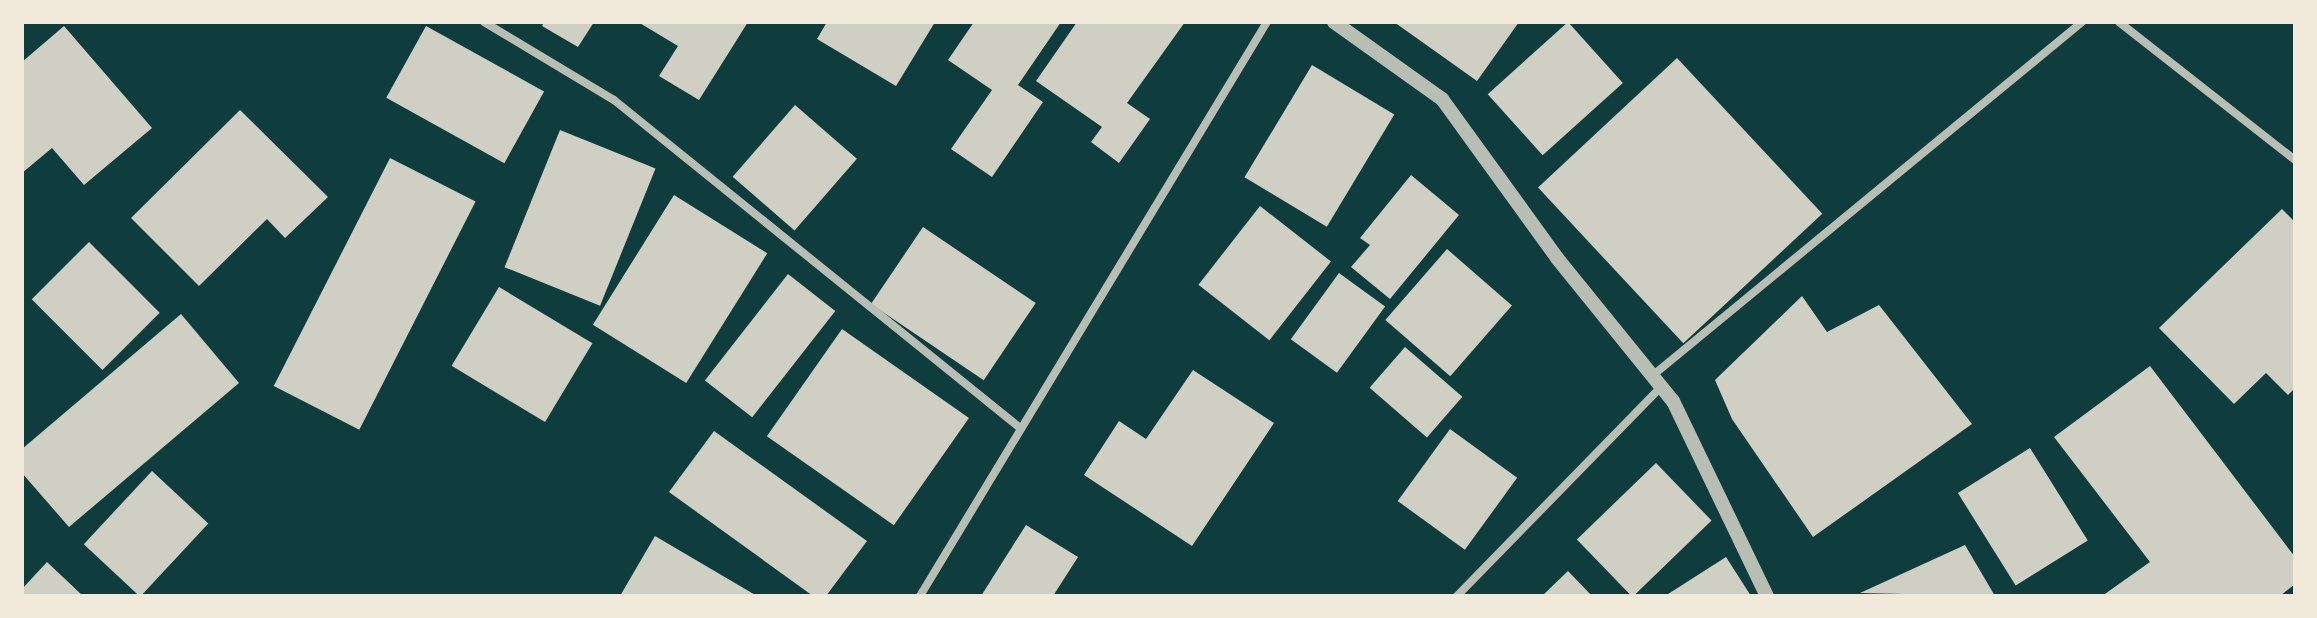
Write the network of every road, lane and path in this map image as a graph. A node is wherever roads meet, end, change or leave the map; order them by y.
1 (484, 22) edge
2 (1267, 22) edge
3 (1334, 22) edge
4 (2082, 22) edge
5 (2119, 22) edge
6 (2295, 160) edge
7 (1656, 381) junction
8 (1019, 427) junction
9 (920, 596) edge
10 (1457, 596) edge
11 (1767, 596) edge

1 - 8 street
2 - 8 street
3 - 7 street
4 - 7 street
5 - 6 street
7 - 10 street
7 - 11 street
8 - 9 street

